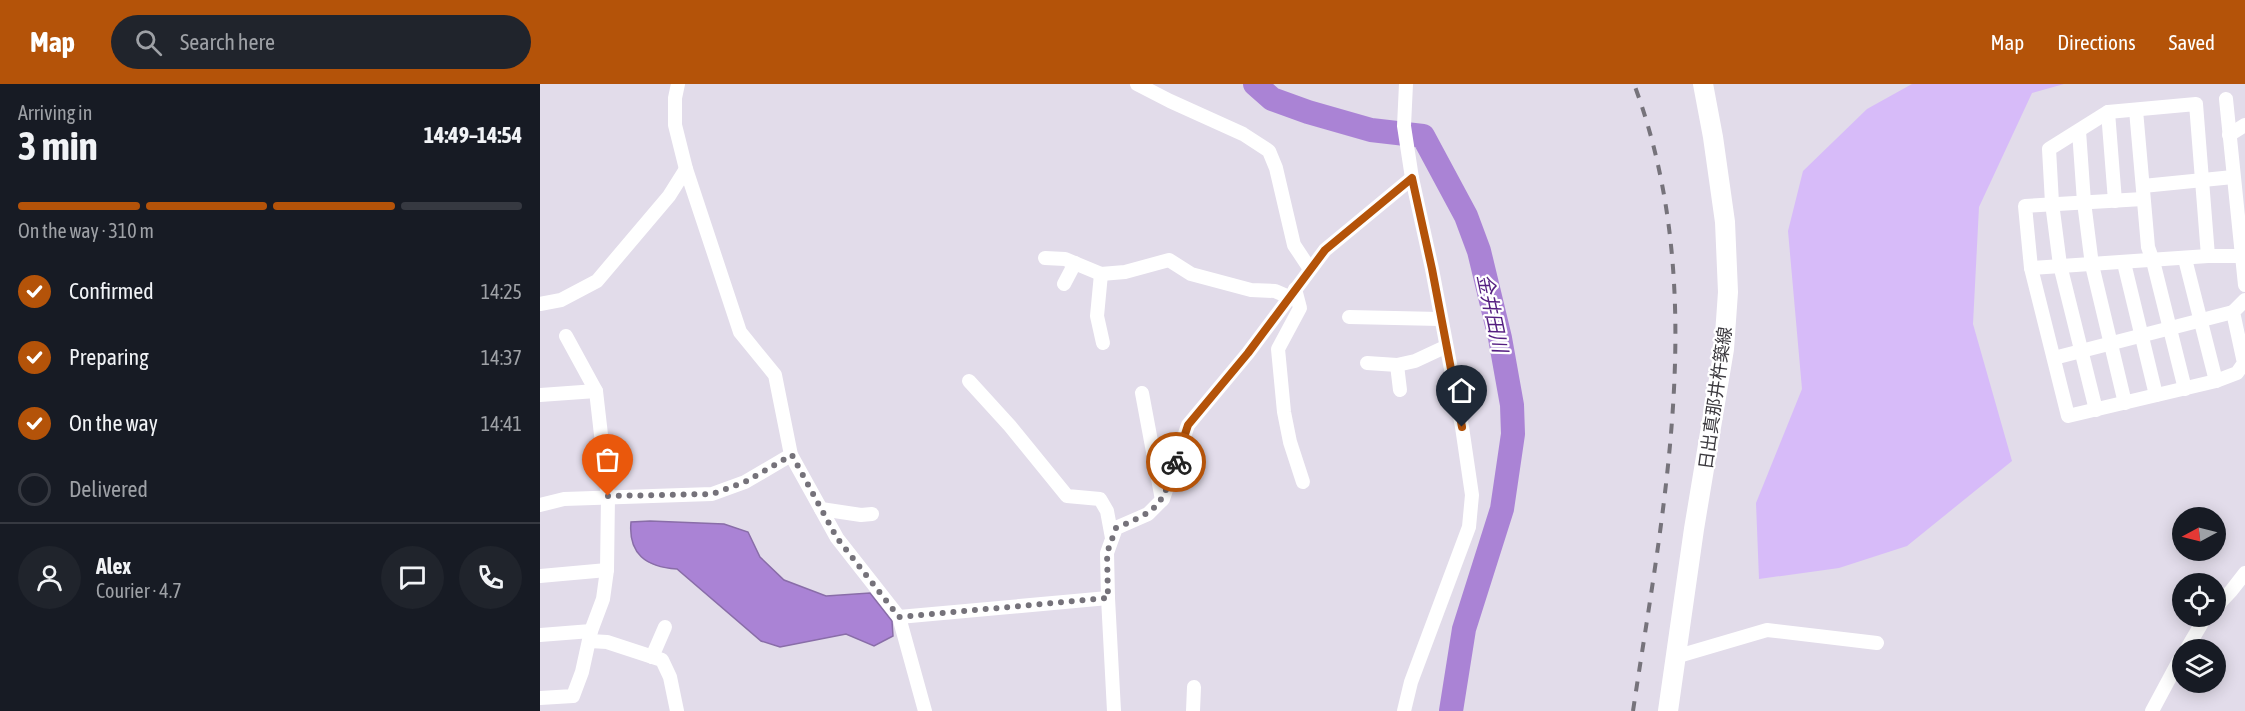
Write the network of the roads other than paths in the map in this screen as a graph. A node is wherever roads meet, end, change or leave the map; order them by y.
1 (678, 84) edge
2 (1137, 84) edge
3 (1406, 84) edge
4 (1703, 84) edge
5 (2226, 99) dead end
6 (2136, 110) junction
7 (2108, 112) junction
8 (2245, 125) edge
9 (2079, 131) junction
10 (2229, 135) junction
11 (686, 169) junction
12 (2233, 177) junction
13 (1412, 178) junction
14 (2204, 180) junction
15 (2143, 192) junction
16 (2115, 201) junction
17 (2084, 202) junction
18 (2052, 203) junction
19 (2243, 255) edge
20 (2208, 256) junction
21 (1045, 258) dead end
22 (2185, 259) junction
23 (2153, 261) junction
24 (1075, 263) junction
25 (2124, 263) junction
26 (2092, 265) junction
27 (2060, 266) junction
28 (2031, 268) junction
29 (1310, 269) junction
30 (1101, 274) junction
31 (1064, 284) dead end
32 (2245, 285) edge
33 (1292, 293) junction
34 (2245, 300) edge
35 (540, 304) edge
36 (2233, 312) junction
37 (1349, 317) dead end
38 (1440, 319) junction
39 (2200, 321) junction
40 (2170, 329) junction
41 (566, 336) dead end
42 (2141, 336) junction
43 (2111, 343) junction
44 (1103, 344) dead end
45 (1445, 347) junction
46 (2082, 351) junction
47 (2054, 358) junction
48 (1367, 363) dead end
49 (1397, 365) junction
50 (969, 381) dead end
51 (2216, 381) junction
52 (2185, 389) junction
53 (1400, 390) dead end
54 (596, 391) junction
55 (1142, 393) dead end
56 (540, 395) edge
57 (2156, 395) junction
58 (2125, 403) junction
59 (2096, 410) junction
60 (792, 455) junction
61 (1303, 482) dead end
62 (608, 496) junction
63 (1162, 500) junction
64 (540, 505) edge
65 (821, 509) junction
66 (872, 514) dead end
67 (1112, 538) junction
68 (607, 570) junction
69 (2245, 573) edge
70 (540, 576) edge
71 (2226, 596) edge
72 (1108, 598) junction
73 (899, 617) junction
74 (665, 627) dead end
75 (540, 635) edge
76 (590, 636) junction
77 (1877, 643) dead end
78 (652, 657) junction
79 (1675, 657) junction
80 (2172, 674) edge
81 (1194, 687) dead end
82 (540, 698) edge
83 (672, 710) edge
84 (925, 711) edge
85 (1114, 711) edge
86 (1193, 711) edge
87 (1404, 711) edge
88 (1668, 711) edge
89 (2152, 711) edge

1 - 11 street
2 - 29 street
3 - 13 street
4 - 79 main road, 日出真那井杵築線
5 - 10 street
6 - 7 street
6 - 14 street
6 - 15 street
7 - 9 street
7 - 16 street
8 - 10 street
9 - 17 street
9 - 18 street
10 - 12 street
11 - 35 street
11 - 60 street
12 - 14 street
12 - 19 street
13 - 29 street
13 - 38 street
14 - 15 street
14 - 20 street
15 - 16 street
15 - 23 street
16 - 17 street
17 - 18 street
17 - 26 street
18 - 27 street
18 - 28 street
19 - 20 street
19 - 32 street
20 - 22 street
21 - 24 street
22 - 23 street
22 - 39 street
23 - 25 street
23 - 40 street
24 - 30 street
24 - 31 street
25 - 26 street
25 - 42 street
26 - 27 street
26 - 43 street
27 - 28 street
27 - 46 street
28 - 47 street
29 - 33 street
30 - 33 street
30 - 44 street
33 - 61 street
33 - 63 street
34 - 36 street
36 - 39 street
36 - 51 street
37 - 38 street
38 - 45 street
39 - 40 street
39 - 51 street
40 - 42 street
40 - 52 street
41 - 54 street
42 - 43 street
42 - 57 street
43 - 46 street
43 - 58 street
45 - 49 street
45 - 87 street
46 - 47 street
46 - 59 street
47 - 59 street
48 - 49 street
49 - 53 street
50 - 67 street
51 - 52 street
52 - 57 street
54 - 56 street
54 - 62 street
55 - 63 street
57 - 58 street
58 - 59 street
60 - 62 street
60 - 65 street
62 - 64 street
62 - 68 street
63 - 67 street
65 - 66 street
65 - 73 street
67 - 72 street
68 - 70 street
68 - 76 street
69 - 71 street
72 - 73 street
72 - 85 street
73 - 84 street
74 - 78 street
75 - 76 street
76 - 78 street
76 - 82 street
77 - 79 street
78 - 83 street
79 - 88 main road, 日出真那井杵築線
80 - 89 street
81 - 86 street

